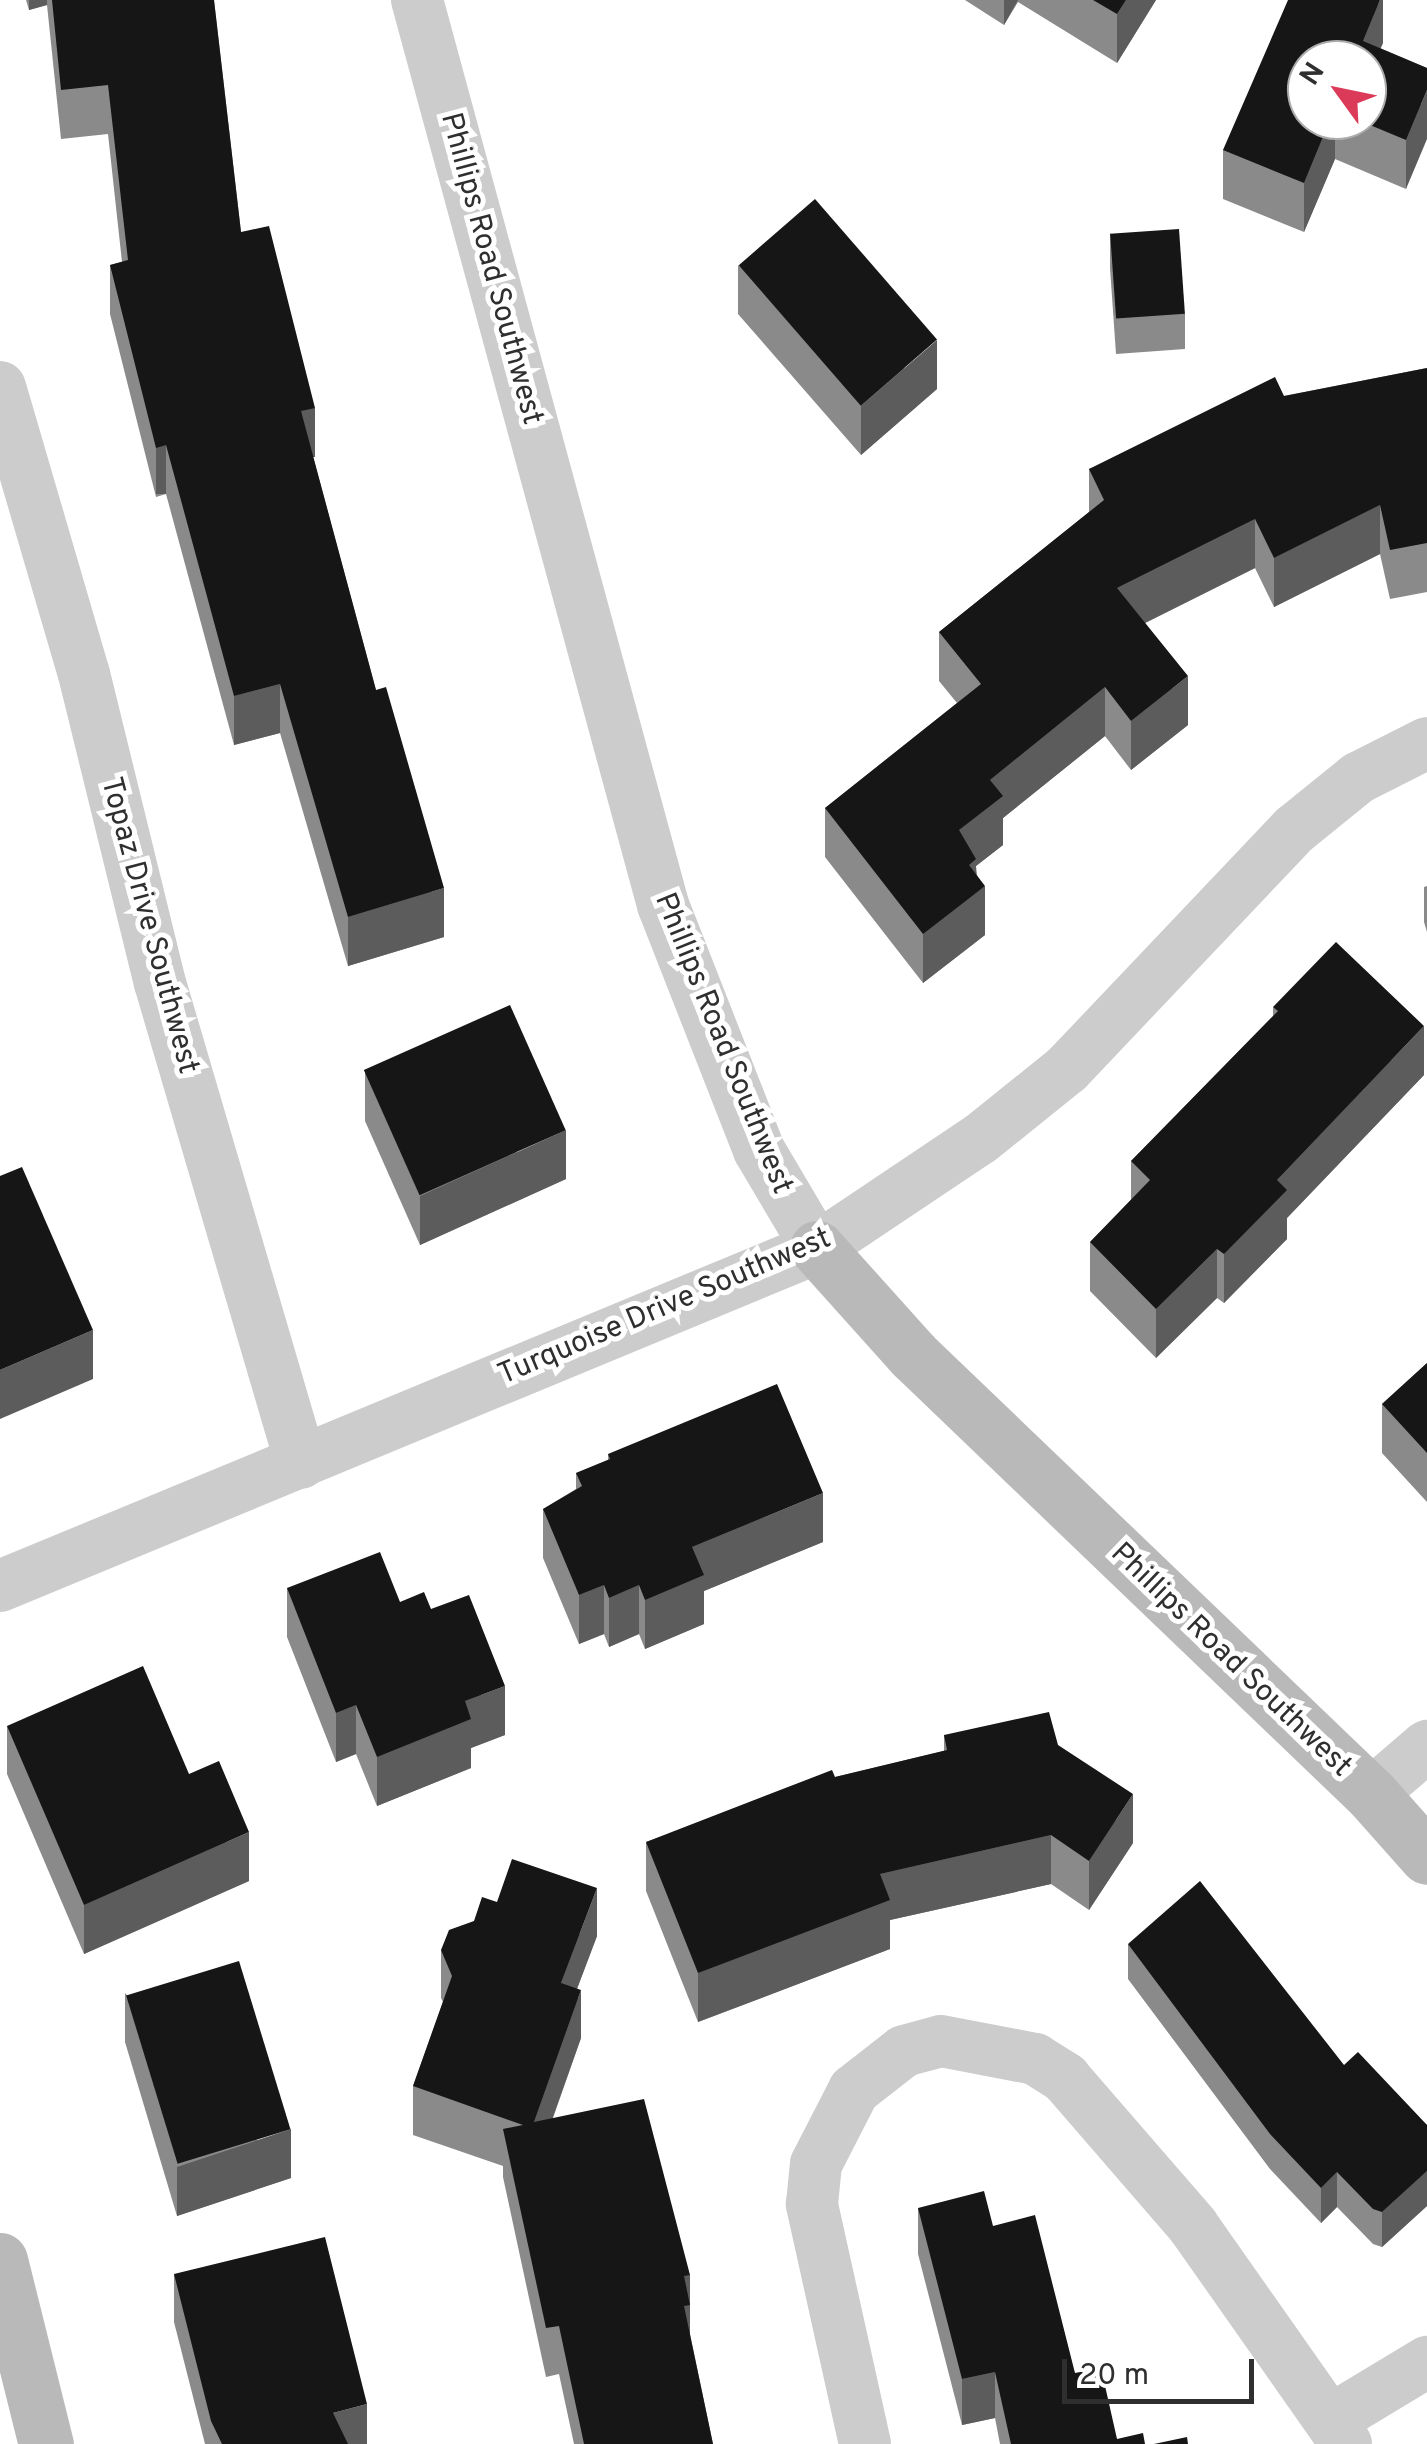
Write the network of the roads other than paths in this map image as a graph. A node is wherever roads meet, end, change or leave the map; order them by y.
1 (418, 0) edge
2 (0, 387) edge
3 (1427, 743) edge
4 (817, 1248) junction
5 (302, 1463) junction
6 (0, 1586) edge
7 (1427, 1746) edge
8 (1371, 1794) junction
9 (1427, 1857) edge
10 (0, 2260) edge
11 (1427, 2362) edge
12 (1340, 2431) edge
13 (46, 2444) edge
14 (865, 2444) edge

1 - 4 street, Phillips Road Southwest
2 - 5 street, Topaz Drive Southwest
3 - 4 street, Turquoise Drive Southwest
4 - 5 street, Turquoise Drive Southwest
4 - 8 street, Phillips Road Southwest
5 - 6 street, Turquoise Drive Southwest
7 - 8 street
8 - 9 street, Phillips Road Southwest
10 - 13 street
11 - 12 street
12 - 14 street

